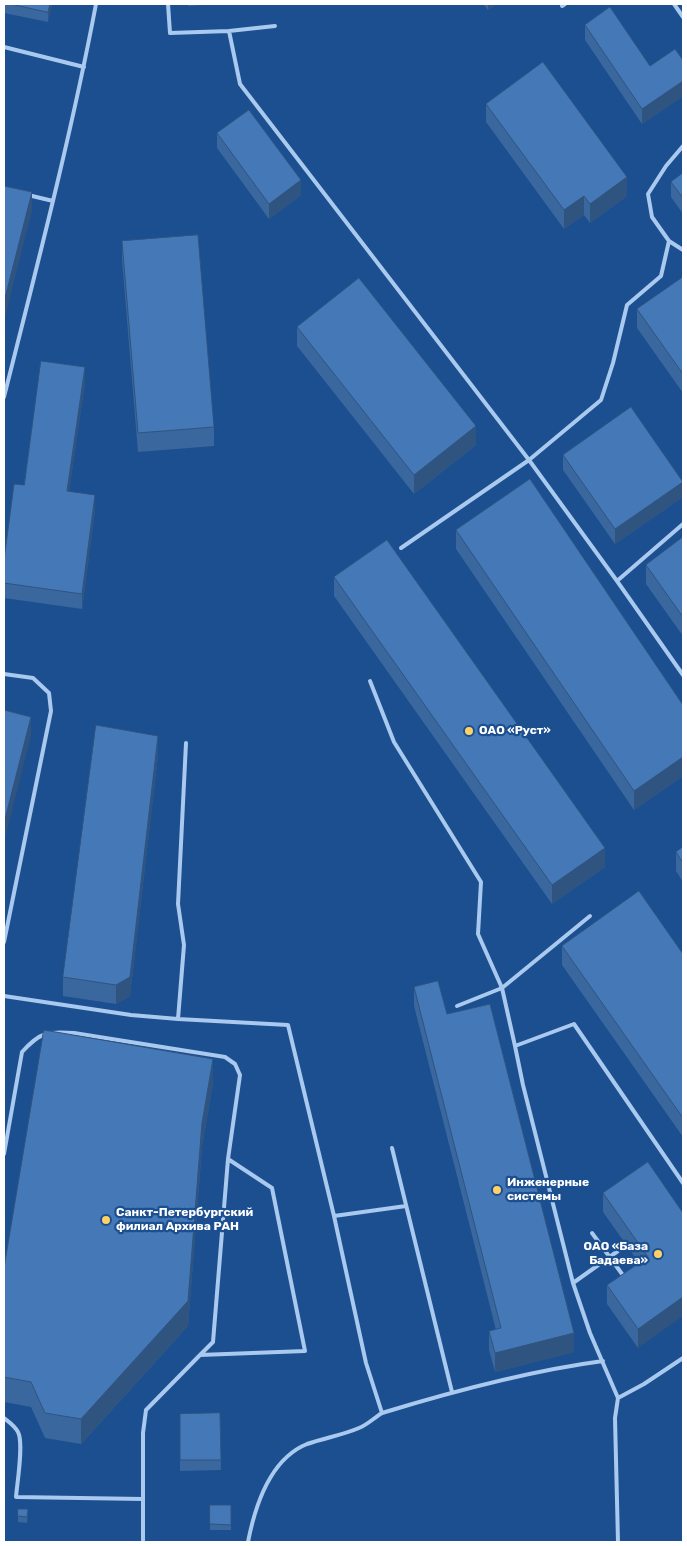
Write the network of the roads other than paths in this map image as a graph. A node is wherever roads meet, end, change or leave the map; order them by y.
1 (96, 4) edge
2 (168, 4) edge
3 (674, 4) edge
4 (683, 17) edge
5 (275, 26) dead end
6 (229, 31) junction
7 (4, 47) edge
8 (84, 67) junction
9 (683, 146) edge
10 (20, 194) edge
11 (53, 201) junction
12 (669, 241) junction
13 (683, 250) edge
14 (4, 396) edge
15 (528, 460) junction
16 (683, 524) edge
17 (401, 548) dead end
18 (617, 581) junction
19 (4, 674) edge
20 (683, 675) edge
21 (370, 681) dead end
22 (186, 743) dead end
23 (590, 916) dead end
24 (4, 942) edge
25 (502, 988) junction
26 (4, 996) edge
27 (457, 1006) dead end
28 (178, 1020) junction
29 (516, 1046) junction
30 (392, 1148) dead end
31 (4, 1154) edge
32 (228, 1159) junction
33 (683, 1183) edge
34 (406, 1206) junction
35 (334, 1216) junction
36 (592, 1233) dead end
37 (618, 1251) dead end
38 (610, 1257) junction
39 (628, 1282) edge
40 (573, 1283) junction
41 (200, 1355) junction
42 (683, 1358) edge
43 (603, 1361) junction
44 (452, 1392) junction
45 (618, 1398) junction
46 (382, 1413) junction
47 (4, 1418) edge
48 (143, 1499) junction
49 (143, 1542) edge
50 (248, 1542) edge
51 (618, 1542) edge

1 - 8 lane
2 - 6 lane
3 - 4 lane
5 - 6 lane
6 - 15 lane
7 - 8 lane
8 - 11 lane
9 - 12 lane
10 - 11 lane
11 - 14 lane
12 - 13 lane
12 - 15 lane
15 - 17 lane
15 - 18 lane
16 - 18 lane
18 - 20 lane
19 - 24 lane
21 - 25 lane
22 - 28 lane
23 - 25 lane
25 - 27 lane
25 - 29 lane
26 - 28 lane
28 - 35 lane
29 - 33 lane
29 - 40 lane
30 - 34 lane
31 - 32 lane
32 - 41 lane
32 - 41 lane
34 - 35 lane
34 - 44 lane
35 - 46 lane
36 - 38 lane
37 - 38 lane
38 - 39 lane
38 - 40 lane
40 - 43 lane
41 - 48 lane
42 - 45 lane
43 - 44 lane
43 - 45 lane
44 - 46 lane
45 - 51 lane
46 - 50 lane
47 - 48 lane
48 - 49 lane

